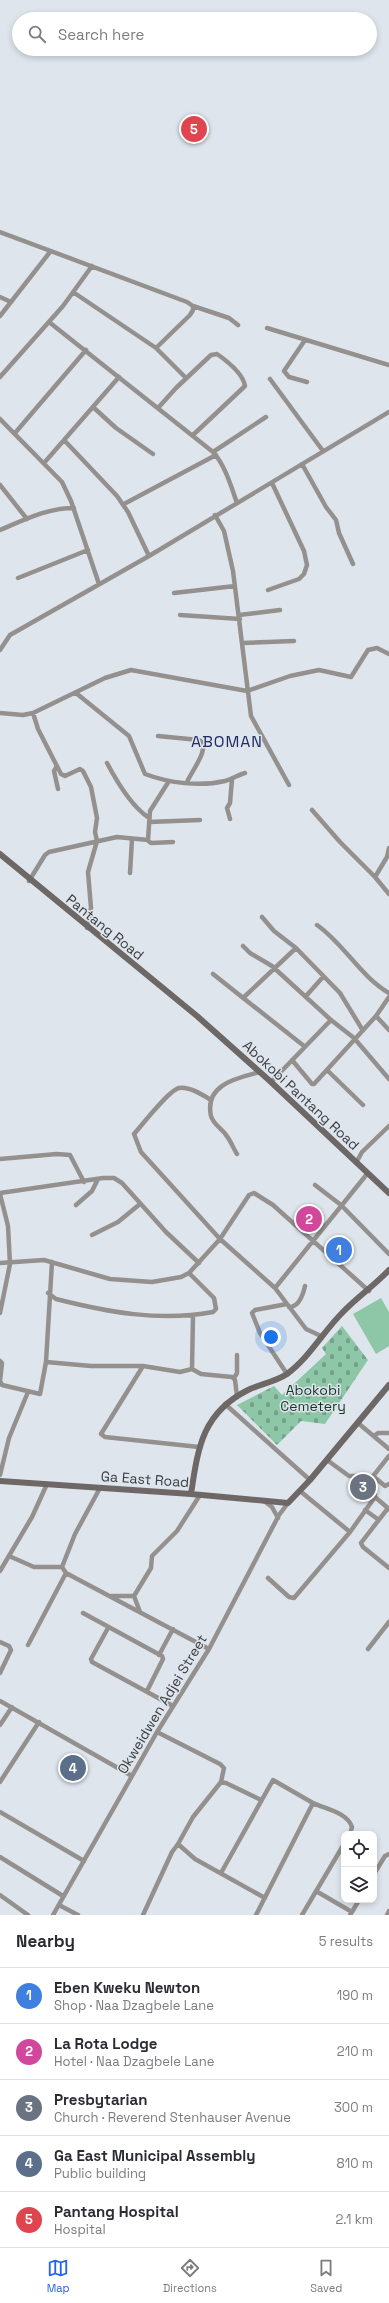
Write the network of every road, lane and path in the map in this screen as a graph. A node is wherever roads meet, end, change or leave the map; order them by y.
1 (0, 232) edge
2 (50, 252) junction
3 (92, 266) junction
4 (73, 292) junction
5 (0, 297) edge
6 (11, 302) junction
7 (193, 306) junction
8 (0, 316) edge
9 (49, 322) junction
10 (238, 325) dead end
11 (267, 328) dead end
12 (305, 340) junction
13 (156, 348) junction
14 (86, 350) junction
15 (389, 365) edge
16 (0, 377) edge
17 (119, 377) junction
18 (186, 378) junction
19 (270, 379) dead end
20 (307, 382) dead end
21 (93, 407) junction
22 (158, 408) junction
23 (389, 412) edge
24 (266, 417) dead end
25 (0, 419) edge
26 (15, 433) junction
27 (193, 435) junction
28 (64, 440) junction
29 (323, 451) junction
30 (215, 453) junction
31 (153, 454) dead end
32 (44, 463) junction
33 (302, 464) junction
34 (272, 483) junction
35 (0, 484) edge
36 (237, 503) junction
37 (124, 504) junction
38 (74, 508) junction
39 (215, 515) junction
40 (27, 519) junction
41 (0, 530) edge
42 (88, 550) junction
43 (149, 556) junction
44 (353, 564) dead end
45 (18, 578) dead end
46 (99, 584) junction
47 (235, 586) junction
48 (268, 590) dead end
49 (174, 593) dead end
50 (280, 610) dead end
51 (180, 615) dead end
52 (240, 617) junction
53 (294, 641) dead end
54 (243, 643) junction
55 (0, 650) edge
56 (389, 654) edge
57 (247, 691) junction
58 (76, 693) junction
59 (0, 713) edge
60 (33, 713) junction
61 (158, 736) dead end
62 (107, 763) dead end
63 (57, 766) junction
64 (245, 773) dead end
65 (232, 779) junction
66 (169, 781) junction
67 (188, 782) junction
68 (289, 785) dead end
69 (58, 789) dead end
70 (312, 810) dead end
71 (230, 819) dead end
72 (149, 820) junction
73 (200, 820) dead end
74 (132, 839) junction
75 (147, 840) junction
76 (97, 841) junction
77 (173, 842) dead end
78 (389, 848) edge
79 (0, 854) edge
80 (130, 873) dead end
81 (375, 877) junction
82 (29, 881) junction
83 (389, 894) edge
84 (262, 918) dead end
85 (317, 925) dead end
86 (87, 928) junction
87 (243, 946) dead end
88 (296, 948) junction
89 (275, 969) junction
90 (213, 974) dead end
91 (323, 977) junction
92 (389, 993) edge
93 (306, 996) junction
94 (389, 997) edge
95 (243, 998) junction
96 (197, 1016) joint
97 (376, 1016) junction
98 (331, 1020) junction
99 (362, 1029) junction
100 (389, 1030) edge
101 (354, 1038) junction
102 (304, 1046) junction
103 (292, 1060) junction
104 (327, 1070) junction
105 (260, 1072) junction
106 (389, 1079) edge
107 (271, 1082) junction
108 (211, 1100) junction
109 (363, 1105) dead end
110 (389, 1126) edge
111 (237, 1154) dead end
112 (0, 1159) edge
113 (356, 1163) junction
114 (367, 1174) junction
115 (98, 1179) junction
116 (84, 1182) junction
117 (315, 1185) dead end
118 (0, 1193) edge
119 (389, 1193) edge
120 (140, 1204) junction
121 (76, 1205) dead end
122 (341, 1205) junction
123 (92, 1235) dead end
124 (220, 1239) junction
125 (312, 1240) junction
126 (389, 1254) edge
127 (52, 1262) junction
128 (0, 1263) edge
129 (199, 1263) junction
130 (10, 1264) junction
131 (389, 1270) edge
132 (189, 1273) junction
133 (305, 1286) dead end
134 (275, 1288) junction
135 (368, 1291) junction
136 (48, 1293) junction
137 (1, 1300) edge
138 (288, 1306) junction
139 (0, 1313) edge
140 (193, 1316) junction
141 (321, 1336) junction
142 (236, 1355) dead end
143 (0, 1360) edge
144 (46, 1362) junction
145 (144, 1366) junction
146 (192, 1369) junction
147 (287, 1374) junction
148 (234, 1378) junction
149 (389, 1385) edge
150 (28, 1392) junction
151 (237, 1396) junction
152 (224, 1404) junction
153 (358, 1422) junction
154 (389, 1434) edge
155 (374, 1436) junction
156 (199, 1447) junction
157 (389, 1449) edge
158 (389, 1456) edge
159 (327, 1460) junction
160 (0, 1475) edge
161 (372, 1478) junction
162 (310, 1480) junction
163 (0, 1482) edge
164 (47, 1484) junction
165 (389, 1484) edge
166 (100, 1488) junction
167 (300, 1491) junction
168 (191, 1494) junction
169 (200, 1495) junction
170 (375, 1497) junction
171 (264, 1501) junction
172 (288, 1503) junction
173 (388, 1509) edge
174 (365, 1510) junction
175 (278, 1518) junction
176 (379, 1520) junction
177 (350, 1532) junction
178 (9, 1556) junction
179 (62, 1567) junction
180 (389, 1568) edge
181 (0, 1571) edge
182 (66, 1573) junction
183 (268, 1578) dead end
184 (110, 1596) junction
185 (134, 1596) junction
186 (140, 1612) junction
187 (83, 1613) dead end
188 (389, 1622) edge
189 (108, 1628) junction
190 (173, 1629) junction
191 (387, 1629) edge
192 (0, 1642) edge
193 (28, 1645) dead end
194 (368, 1648) dead end
195 (209, 1649) junction
196 (160, 1655) junction
197 (0, 1673) edge
198 (147, 1691) junction
199 (0, 1701) edge
200 (173, 1706) junction
201 (12, 1707) junction
202 (39, 1722) junction
203 (0, 1725) edge
204 (157, 1732) junction
205 (132, 1776) junction
206 (0, 1782) edge
207 (221, 1782) junction
208 (261, 1800) junction
209 (313, 1803) junction
210 (0, 1812) edge
211 (351, 1831) edge
212 (178, 1844) junction
213 (341, 1849) edge
214 (389, 1854) edge
215 (0, 1857) edge
216 (84, 1860) junction
217 (377, 1869) edge
218 (221, 1873) junction
219 (316, 1891) junction
220 (0, 1895) edge
221 (63, 1896) junction
222 (265, 1898) junction
223 (357, 1903) edge
224 (59, 1905) junction
225 (389, 1911) edge
226 (351, 1913) edge
227 (28, 1915) edge
228 (53, 1915) edge
229 (78, 1915) edge
230 (143, 1915) edge
231 (256, 1915) edge
232 (302, 1915) edge
233 (387, 1915) edge

1 - 2 street
2 - 3 street
2 - 6 street
3 - 4 street
3 - 7 street
4 - 9 street
4 - 13 street
5 - 6 street
6 - 8 street
7 - 10 street
7 - 13 street
9 - 14 street
9 - 16 street
11 - 12 street
12 - 15 street
12 - 20 street
13 - 18 street
14 - 17 street
14 - 26 street
17 - 21 street
17 - 22 street
18 - 22 street
18 - 27 street
19 - 29 street
21 - 28 street
21 - 31 street
22 - 27 street
23 - 29 street
24 - 30 street
25 - 26 street
26 - 32 street
27 - 30 street
28 - 32 street
28 - 37 street
29 - 33 street
30 - 36 street
30 - 37 street
32 - 38 street
33 - 34 street
33 - 44 street
34 - 36 street
34 - 48 street
35 - 40 street
36 - 39 street
37 - 43 street
38 - 40 street
38 - 42 street
39 - 43 street
39 - 47 street
40 - 41 street
42 - 45 street
42 - 46 street
43 - 46 street
46 - 55 street
47 - 49 street
47 - 52 street
50 - 52 street
51 - 52 street
52 - 54 street
53 - 54 street
54 - 57 street
56 - 57 street
57 - 58 street
57 - 68 street
58 - 60 street
58 - 66 street
59 - 60 street
60 - 63 street
61 - 67 street
62 - 72 street
63 - 69 street
63 - 76 street
64 - 65 street
65 - 67 street
65 - 71 street
66 - 67 street
66 - 72 street
70 - 81 street
72 - 73 street
72 - 75 street
74 - 75 street
74 - 76 street
74 - 80 street
75 - 77 street
76 - 82 street
76 - 86 street
78 - 81 street
79 - 82 street, Pantang Road
81 - 83 street
82 - 86 street, Pantang Road
84 - 88 street
85 - 92 street
86 - 96 street, Pantang Road
87 - 89 street
88 - 89 street
88 - 91 street
89 - 93 street
89 - 95 street
90 - 95 street
91 - 93 street
91 - 99 street
93 - 98 street
94 - 97 street
95 - 102 street
96 - 105 street, Abokobi Pantang Road
97 - 99 street
97 - 100 street
98 - 101 street
98 - 102 street
99 - 101 street
101 - 104 street
101 - 106 street
102 - 103 street
103 - 104 street
103 - 107 street
104 - 109 street
105 - 107 street, Abokobi Pantang Road
105 - 108 street
107 - 113 street, Abokobi Pantang Road
108 - 111 street
108 - 124 street
110 - 113 street
112 - 116 street
113 - 114 street, Abokobi Pantang Road
114 - 119 street, Abokobi Pantang Road
114 - 122 street
115 - 116 street
115 - 120 street
115 - 121 street
116 - 118 street
117 - 122 street
118 - 130 street
120 - 123 street
120 - 129 street
122 - 125 street
122 - 126 street
124 - 125 street
124 - 129 street
124 - 134 street
125 - 134 street
125 - 135 street
127 - 130 street
127 - 132 street
127 - 136 street
128 - 130 street
129 - 132 street
130 - 137 street
131 - 135 street
132 - 140 street
133 - 138 street
134 - 138 street
135 - 141 street
136 - 140 street
136 - 144 street
137 - 139 street
138 - 141 street
138 - 147 street
140 - 146 street
141 - 147 street
142 - 148 street
143 - 150 street
144 - 145 street
144 - 150 street
145 - 146 street
145 - 156 street
146 - 148 street
147 - 151 street
148 - 151 street
149 - 153 street
150 - 160 street
151 - 152 street
152 - 156 street
152 - 162 street
153 - 155 street
153 - 159 street
154 - 155 street
155 - 157 street
156 - 168 street
158 - 161 street
159 - 161 street
159 - 162 street
161 - 165 street
161 - 170 street
162 - 167 street
163 - 164 street, Ga East Road
164 - 166 street, Ga East Road
164 - 178 street
166 - 168 street, Ga East Road
166 - 179 street
167 - 172 street
167 - 177 street
168 - 169 street, Ga East Road
169 - 171 street, Ga East Road
169 - 185 street
170 - 173 street
170 - 174 street
171 - 172 street, Ga East Road
171 - 175 street
172 - 175 street, Okweidwen Adjei Street
173 - 176 street
174 - 176 street
174 - 177 street
175 - 195 street, Okweidwen Adjei Street
176 - 180 street
177 - 183 street
178 - 179 street
178 - 181 street
179 - 182 street
182 - 184 street
182 - 193 street
184 - 185 street
184 - 186 street
185 - 186 street
186 - 190 street
187 - 189 street
188 - 191 street
189 - 196 street
189 - 198 street
190 - 195 street
190 - 196 street
191 - 194 street
192 - 197 street
195 - 200 street, Okweidwen Adjei Street
196 - 198 street
198 - 200 street
199 - 201 street
200 - 204 street, Okweidwen Adjei Street
201 - 202 street
201 - 203 street
202 - 205 street
202 - 206 street
204 - 205 street, Okweidwen Adjei Street
204 - 207 street
205 - 216 street, Okweidwen Adjei Street
207 - 208 street
207 - 212 street
208 - 209 street
208 - 218 street
209 - 211 street
209 - 222 street
210 - 216 street
212 - 218 street
212 - 230 street
213 - 219 street
214 - 217 street
215 - 221 street
216 - 221 street, Okweidwen Adjei Street
218 - 222 street
219 - 226 street
219 - 232 street
220 - 227 street
221 - 224 street, Okweidwen Adjei Street
222 - 231 street
223 - 226 street
224 - 228 street, Okweidwen Adjei Street
224 - 229 street
225 - 233 street

